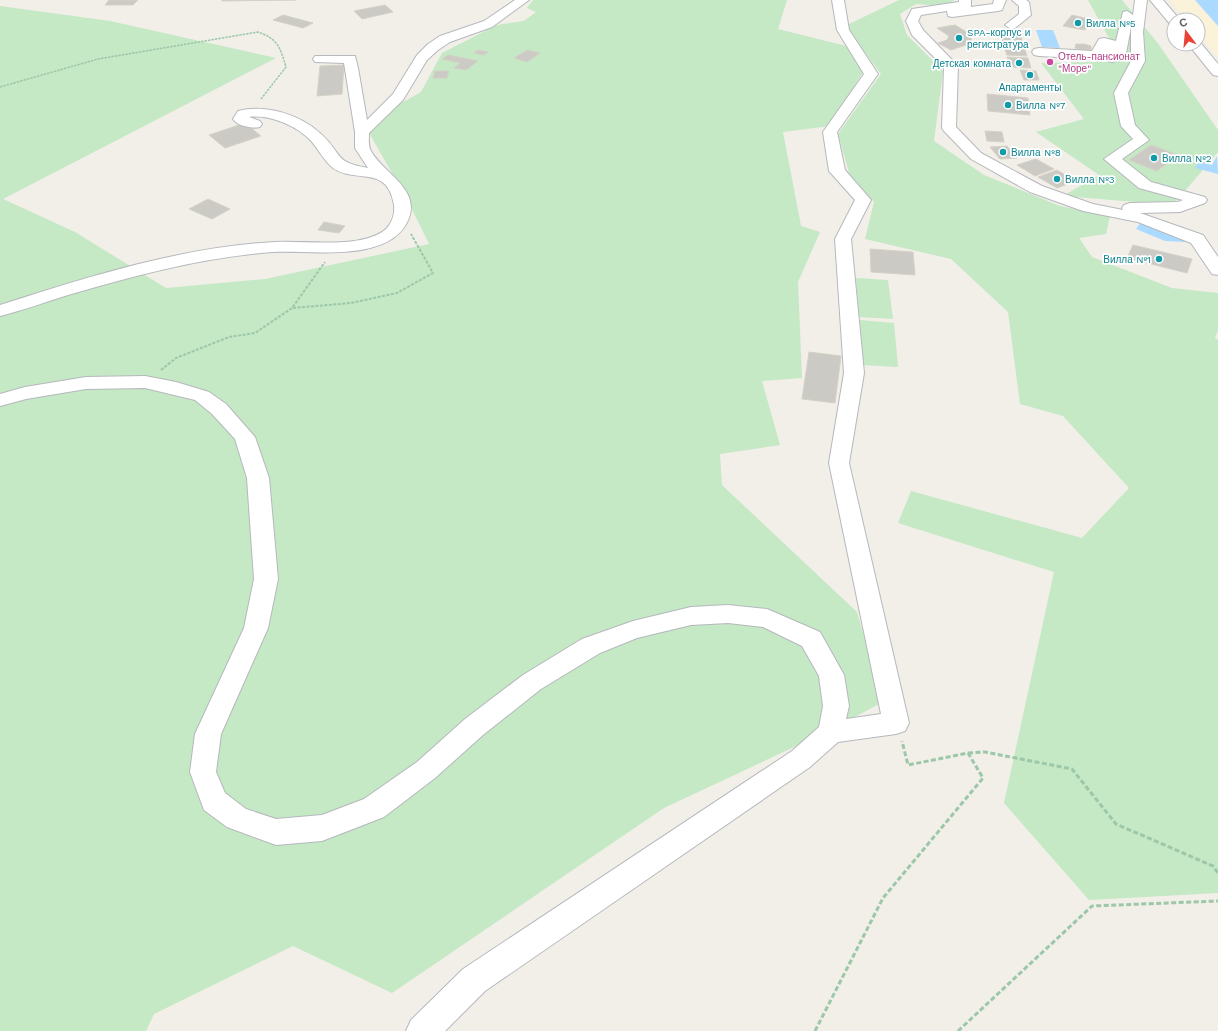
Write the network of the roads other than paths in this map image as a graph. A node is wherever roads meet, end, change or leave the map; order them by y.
1 (523, 0) edge
2 (838, 0) edge
3 (965, 0) edge
4 (1000, 0) edge
5 (1018, 0) edge
6 (1130, 0) edge
7 (1141, 0) edge
8 (1156, 0) edge
9 (1166, 12) edge
10 (914, 14) junction
11 (1011, 25) dead end
12 (1039, 52) dead end
13 (1201, 52) edge
14 (320, 59) dead end
15 (1218, 72) edge
16 (255, 124) dead end
17 (362, 132) junction
18 (384, 175) junction
19 (1089, 208) junction
20 (1218, 270) edge
21 (0, 311) edge
22 (0, 400) edge
23 (831, 732) junction
24 (422, 1031) edge

1 - 17 street
2 - 23 street
3 - 10 street
4 - 10 street
5 - 11 street
6 - 12 street
7 - 19 street
8 - 9 street
10 - 19 street
13 - 15 street
14 - 17 street
16 - 18 street
17 - 18 street
18 - 21 street
19 - 20 street
22 - 23 street
23 - 24 street

